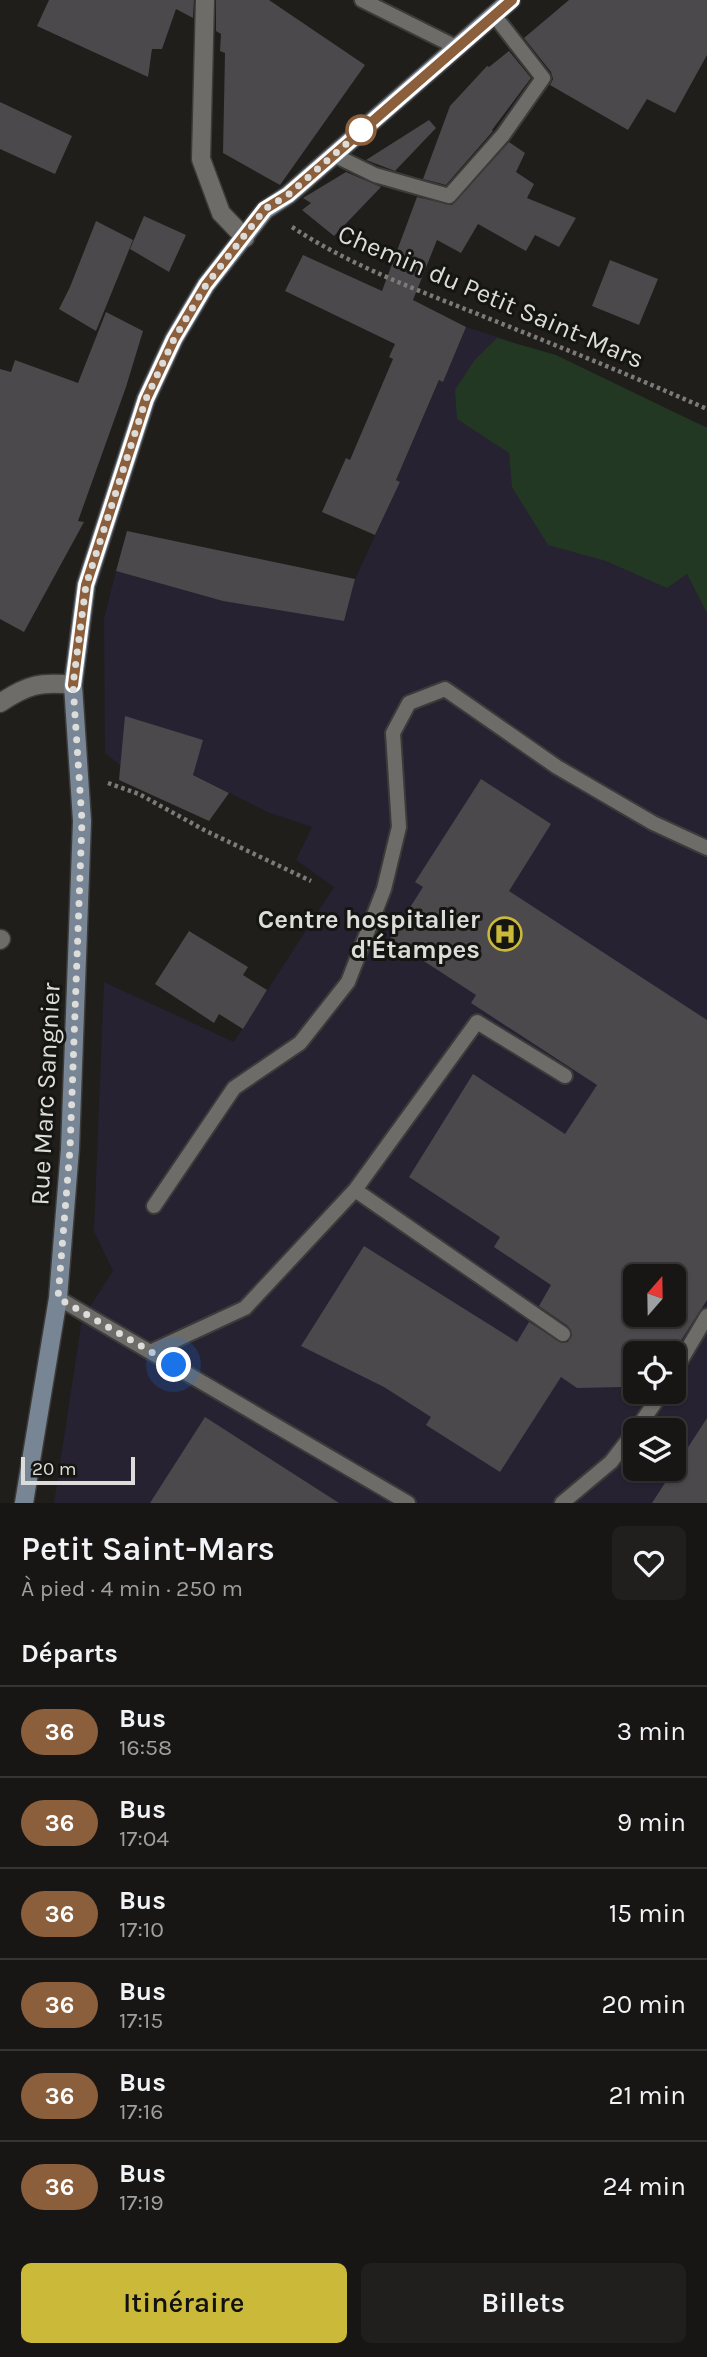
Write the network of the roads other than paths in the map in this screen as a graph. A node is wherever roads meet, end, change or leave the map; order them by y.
1 (205, 0) edge
2 (362, 0) edge
3 (512, 0) edge
4 (494, 15) junction
5 (456, 47) junction
6 (334, 155) junction
7 (245, 238) junction
8 (73, 685) junction
9 (0, 703) edge
10 (707, 848) edge
11 (565, 1076) dead end
12 (355, 1190) junction
13 (154, 1206) dead end
14 (58, 1298) junction
15 (707, 1316) edge
16 (564, 1334) dead end
17 (150, 1352) junction
18 (686, 1352) edge
19 (623, 1447) edge
20 (24, 1503) edge
21 (408, 1503) edge
22 (562, 1503) edge

1 - 7 street
2 - 5 lane
3 - 4 street
4 - 5 street
4 - 6 lane
5 - 6 street
6 - 7 street, Rue Marc Sangnier
7 - 8 street, Rue Marc Sangnier
8 - 9 street
8 - 14 street, Rue Marc Sangnier
10 - 13 lane
11 - 12 lane
12 - 16 lane
12 - 17 lane
14 - 17 lane
14 - 20 street, Rue Marc Sangnier
15 - 18 lane
17 - 21 lane
19 - 22 lane

